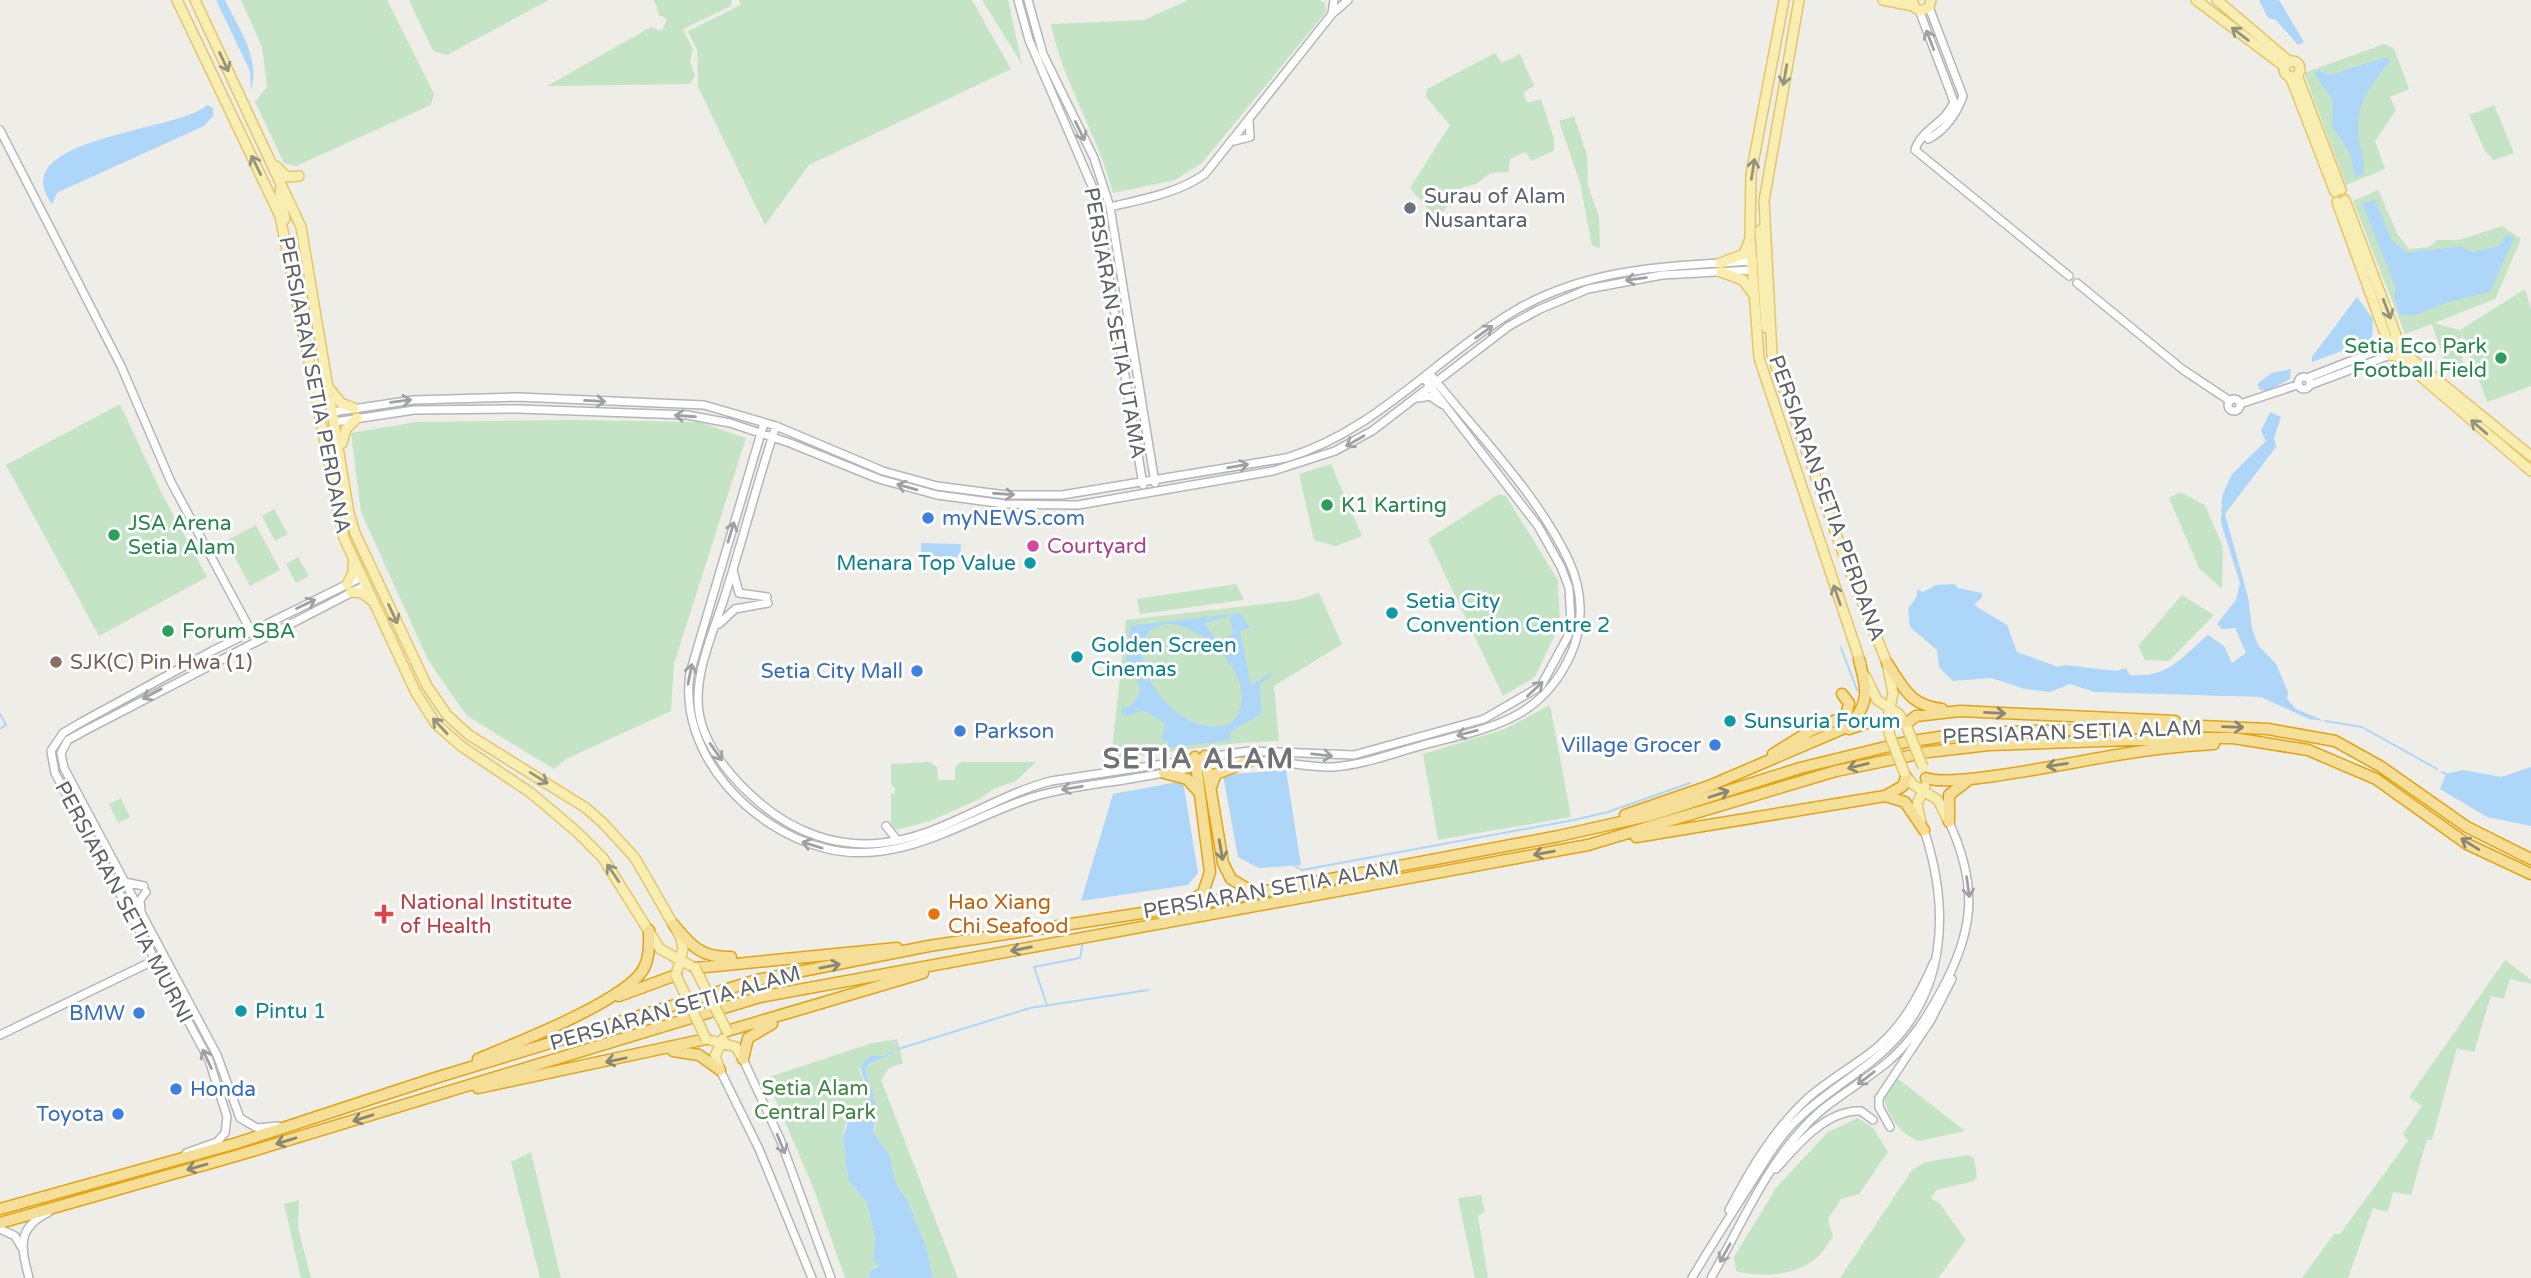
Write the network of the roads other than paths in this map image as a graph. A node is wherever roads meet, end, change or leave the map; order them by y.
1 (177, 0) edge
2 (195, 0) edge
3 (1018, 0) edge
4 (1028, 0) edge
5 (1334, 0) edge
6 (1348, 0) edge
7 (1786, 0) edge
8 (1883, 0) edge
9 (2196, 0) edge
10 (2217, 0) edge
11 (1799, 3) edge
12 (1924, 4) edge
13 (1332, 14) junction
14 (2290, 70) junction
15 (1961, 87) junction
16 (1951, 91) junction
17 (1958, 101) junction
18 (0, 130) edge
19 (268, 156) junction
20 (281, 185) junction
21 (1095, 193) junction
22 (1106, 193) junction
23 (1764, 201) junction
24 (1122, 204) junction
25 (1110, 207) junction
26 (294, 212) junction
27 (1112, 222) junction
28 (1102, 224) junction
29 (285, 231) junction
30 (1750, 237) junction
31 (1755, 265) junction
32 (1720, 268) junction
33 (1755, 299) junction
34 (2393, 348) junction
35 (1772, 355) junction
36 (1465, 359) junction
37 (1427, 376) junction
38 (1433, 383) junction
39 (326, 384) junction
40 (318, 396) junction
41 (527, 397) junction
42 (1410, 402) junction
43 (1454, 408) junction
44 (515, 409) junction
45 (537, 410) junction
46 (356, 413) junction
47 (333, 417) junction
48 (764, 423) junction
49 (776, 426) junction
50 (751, 431) junction
51 (761, 434) junction
52 (772, 437) junction
53 (326, 443) junction
54 (790, 443) junction
55 (757, 448) junction
56 (768, 453) junction
57 (2531, 456) edge
58 (342, 457) junction
59 (1152, 467) junction
60 (1141, 471) junction
61 (2531, 471) edge
62 (1171, 478) junction
63 (1154, 480) junction
64 (1143, 482) junction
65 (1128, 485) junction
66 (1156, 490) junction
67 (1144, 492) junction
68 (353, 557) junction
69 (366, 557) junction
70 (733, 570) junction
71 (365, 580) junction
72 (349, 588) junction
73 (383, 592) junction
74 (378, 610) junction
75 (244, 620) junction
76 (268, 622) junction
77 (716, 628) junction
78 (251, 631) junction
79 (236, 638) junction
80 (256, 640) junction
81 (1859, 660) junction
82 (1887, 663) junction
83 (1842, 694) dead end
84 (1890, 709) junction
85 (1960, 711) junction
86 (1887, 723) junction
87 (2201, 726) junction
88 (1907, 727) junction
89 (1825, 736) junction
90 (2267, 742) junction
91 (1250, 761) junction
92 (1201, 762) junction
93 (1761, 762) junction
94 (1164, 773) junction
95 (1905, 775) junction
96 (1926, 778) junction
97 (1971, 779) junction
98 (1923, 790) junction
99 (1206, 793) junction
100 (1885, 796) junction
101 (1949, 822) junction
102 (886, 826) dead end
103 (1924, 830) junction
104 (1559, 836) junction
105 (879, 837) dead end
106 (897, 840) junction
107 (857, 843) junction
108 (1588, 845) junction
109 (2531, 859) edge
110 (2531, 874) edge
111 (124, 881) junction
112 (1256, 894) junction
113 (1181, 907) junction
114 (141, 914) junction
115 (674, 925) junction
116 (649, 930) junction
117 (144, 939) junction
118 (929, 946) junction
119 (164, 956) junction
120 (790, 956) junction
121 (981, 957) junction
122 (155, 961) junction
123 (680, 961) junction
124 (139, 968) junction
125 (695, 968) junction
126 (1955, 968) junction
127 (676, 975) junction
128 (167, 982) junction
129 (596, 1005) junction
130 (781, 1017) junction
131 (727, 1031) junction
132 (0, 1035) edge
133 (706, 1039) junction
134 (721, 1043) junction
135 (657, 1051) junction
136 (743, 1059) junction
137 (720, 1070) junction
138 (435, 1078) junction
139 (416, 1101) junction
140 (1873, 1121) dead end
141 (304, 1122) junction
142 (1890, 1127) dead end
143 (170, 1162) junction
144 (1763, 1184) junction
145 (65, 1205) junction
146 (0, 1207) edge
147 (0, 1223) edge
148 (0, 1229) edge
149 (24, 1252) junction
150 (27, 1275) edge
151 (812, 1278) edge
152 (831, 1278) edge
153 (1692, 1278) edge
154 (1711, 1278) edge

29 -> 1 main road, PERSIARAN SETIA PERDANA
2 -> 19 main road, PERSIARAN SETIA PERDANA
3 - 21 street, PERSIARAN SETIA UTAMA
4 -> 22 street, PERSIARAN SETIA UTAMA
5 - 13 street
6 - 13 street
30 -> 7 main road, PERSIARAN SETIA PERDANA
8 - 12 main road
14 -> 9 main road
10 - 14 main road
11 -> 23 main road, PERSIARAN SETIA PERDANA
12 - 15 street
16 -> 12 street
13 - 24 street
14 - 34 main road
15 - 16 street
15 - 17 street
16 - 17 street
17 - 34 street
18 - 75 street
19 - 20 main road, PERSIARAN SETIA PERDANA
19 - 26 main road
20 - 26 main road, PERSIARAN SETIA PERDANA
20 - 29 main road
21 - 25 street
21 - 28 street, PERSIARAN SETIA UTAMA
22 - 24 street
22 - 25 street, PERSIARAN SETIA UTAMA
23 - 31 main road
23 - 35 main road, PERSIARAN SETIA PERDANA
24 - 25 street
24 - 27 street
25 - 27 street, PERSIARAN SETIA UTAMA
25 - 28 street
26 - 39 main road, PERSIARAN SETIA PERDANA
27 - 59 street, PERSIARAN SETIA UTAMA
28 - 60 street, PERSIARAN SETIA UTAMA
29 - 40 main road, PERSIARAN SETIA PERDANA
30 - 31 main road, PERSIARAN SETIA PERDANA
30 - 32 main road
31 - 32 street
31 - 33 main road, PERSIARAN SETIA PERDANA
31 - 35 main road
32 - 33 main road
32 -> 36 street
37 -> 32 street
81 -> 33 main road, PERSIARAN SETIA PERDANA
34 - 57 main road
61 -> 34 main road
35 - 82 main road, PERSIARAN SETIA PERDANA
36 - 38 street
36 - 43 street
37 - 38 street
62 -> 37 street
38 - 42 street
38 - 43 street
39 - 46 main road
39 - 47 main road, PERSIARAN SETIA PERDANA
40 - 47 main road
40 - 53 main road, PERSIARAN SETIA PERDANA
41 - 44 street
41 - 45 street
46 -> 41 street
41 -> 48 street
42 - 43 street
42 -> 66 street
43 -> 91 street
92 -> 43 street
44 - 45 street
44 - 46 street
50 -> 45 street
46 - 47 street
46 - 58 main road
47 - 53 main road
47 - 58 main road, PERSIARAN SETIA PERDANA
48 - 49 street
48 - 51 street
49 - 52 street
49 -> 65 street
50 - 51 street
50 - 55 street
51 - 52 street
51 - 55 street
52 - 54 street
52 - 56 street
53 - 68 main road, PERSIARAN SETIA PERDANA
54 - 56 street
67 -> 54 street
94 -> 55 street
56 - 70 street
58 - 69 main road, PERSIARAN SETIA PERDANA
59 - 62 street
59 - 63 street, PERSIARAN SETIA UTAMA
60 - 64 street, PERSIARAN SETIA UTAMA
60 - 65 street
62 - 63 street
63 - 64 street
63 - 66 street, PERSIARAN SETIA UTAMA
64 - 65 street
64 - 67 street, PERSIARAN SETIA UTAMA
66 - 67 street
68 - 71 main road, PERSIARAN SETIA PERDANA
68 - 72 main road
69 - 71 main road
69 - 73 main road, PERSIARAN SETIA PERDANA
70 - 77 street
70 - 77 street
71 - 72 street, PERSIARAN SETIA MURNI
71 - 73 main road
71 - 74 main road, PERSIARAN SETIA PERDANA
72 - 74 main road
76 -> 72 street, PERSIARAN SETIA MURNI
72 - 80 street, PERSIARAN SETIA MURNI
73 -> 115 main road, PERSIARAN SETIA PERDANA
116 -> 74 main road, PERSIARAN SETIA PERDANA
75 - 76 street
75 - 78 street
75 - 79 street
76 - 78 street, PERSIARAN SETIA MURNI
77 -> 107 street
78 - 79 street, PERSIARAN SETIA MURNI
78 - 80 street
79 - 117 street, PERSIARAN SETIA MURNI
80 -> 111 street, PERSIARAN SETIA MURNI
81 - 84 main road, PERSIARAN SETIA PERDANA
81 - 89 highway
82 - 84 main road, PERSIARAN SETIA PERDANA
82 - 85 highway
83 - 93 highway
84 - 86 main road, PERSIARAN SETIA PERDANA
84 - 88 main road, PERSIARAN SETIA PERDANA
85 -> 87 highway
85 - 88 highway
86 - 89 highway
86 - 95 main road, bridge
104 -> 87 highway, PERSIARAN SETIA ALAM
87 -> 109 highway, PERSIARAN SETIA ALAM
88 - 96 main road, bridge
89 - 93 highway
90 -> 97 highway
90 -> 108 highway, PERSIARAN SETIA ALAM
110 -> 90 highway, PERSIARAN SETIA ALAM
91 - 92 street
91 - 99 highway
92 - 94 street
92 - 99 highway
92 - 106 street
93 - 104 highway
94 - 99 highway
95 - 98 main road
95 - 100 highway
96 - 97 highway
96 - 98 main road
97 - 101 highway
98 - 101 main road
98 - 103 main road
99 -> 112 highway
99 - 113 highway
100 - 103 highway
100 - 108 highway
101 -> 126 street
102 - 106 street
103 - 153 street
104 - 112 highway, PERSIARAN SETIA ALAM
105 - 107 street
106 - 107 street
108 -> 121 highway, PERSIARAN SETIA ALAM
111 - 114 street, PERSIARAN SETIA MURNI
111 - 114 street
112 - 113 highway, PERSIARAN SETIA ALAM
113 - 118 highway, PERSIARAN SETIA ALAM
114 - 119 street, PERSIARAN SETIA MURNI
115 - 120 highway
115 - 123 main road, PERSIARAN SETIA PERDANA
116 - 123 main road, PERSIARAN SETIA PERDANA
116 - 129 highway
117 - 122 street, PERSIARAN SETIA MURNI
117 - 124 street
118 - 120 highway
138 -> 118 highway, PERSIARAN SETIA ALAM
119 - 122 street
119 - 141 street, PERSIARAN SETIA MURNI
120 - 125 highway
121 - 130 highway
121 - 139 highway, PERSIARAN SETIA ALAM
122 - 124 street
122 - 128 street, PERSIARAN SETIA MURNI
123 - 125 main road, PERSIARAN SETIA PERDANA
123 - 127 main road
124 - 128 street
124 - 132 street
125 - 131 main road, bridge
126 - 142 street
126 -> 144 street
127 - 129 highway
127 - 133 main road, bridge
143 -> 128 street, PERSIARAN SETIA MURNI
129 - 138 highway
130 - 131 highway
130 - 136 highway
131 - 134 main road
133 - 134 main road
133 - 135 highway
134 - 136 main road
134 - 137 main road
135 - 137 highway
135 -> 139 highway
136 -> 152 street
137 - 151 street
138 - 141 highway, PERSIARAN SETIA ALAM
139 -> 145 highway, PERSIARAN SETIA ALAM
140 - 144 street
141 - 143 highway, PERSIARAN SETIA ALAM
143 - 146 highway, PERSIARAN SETIA ALAM
144 -> 154 street
145 - 147 highway, PERSIARAN SETIA ALAM
145 - 149 street
148 - 149 street
149 - 150 street

